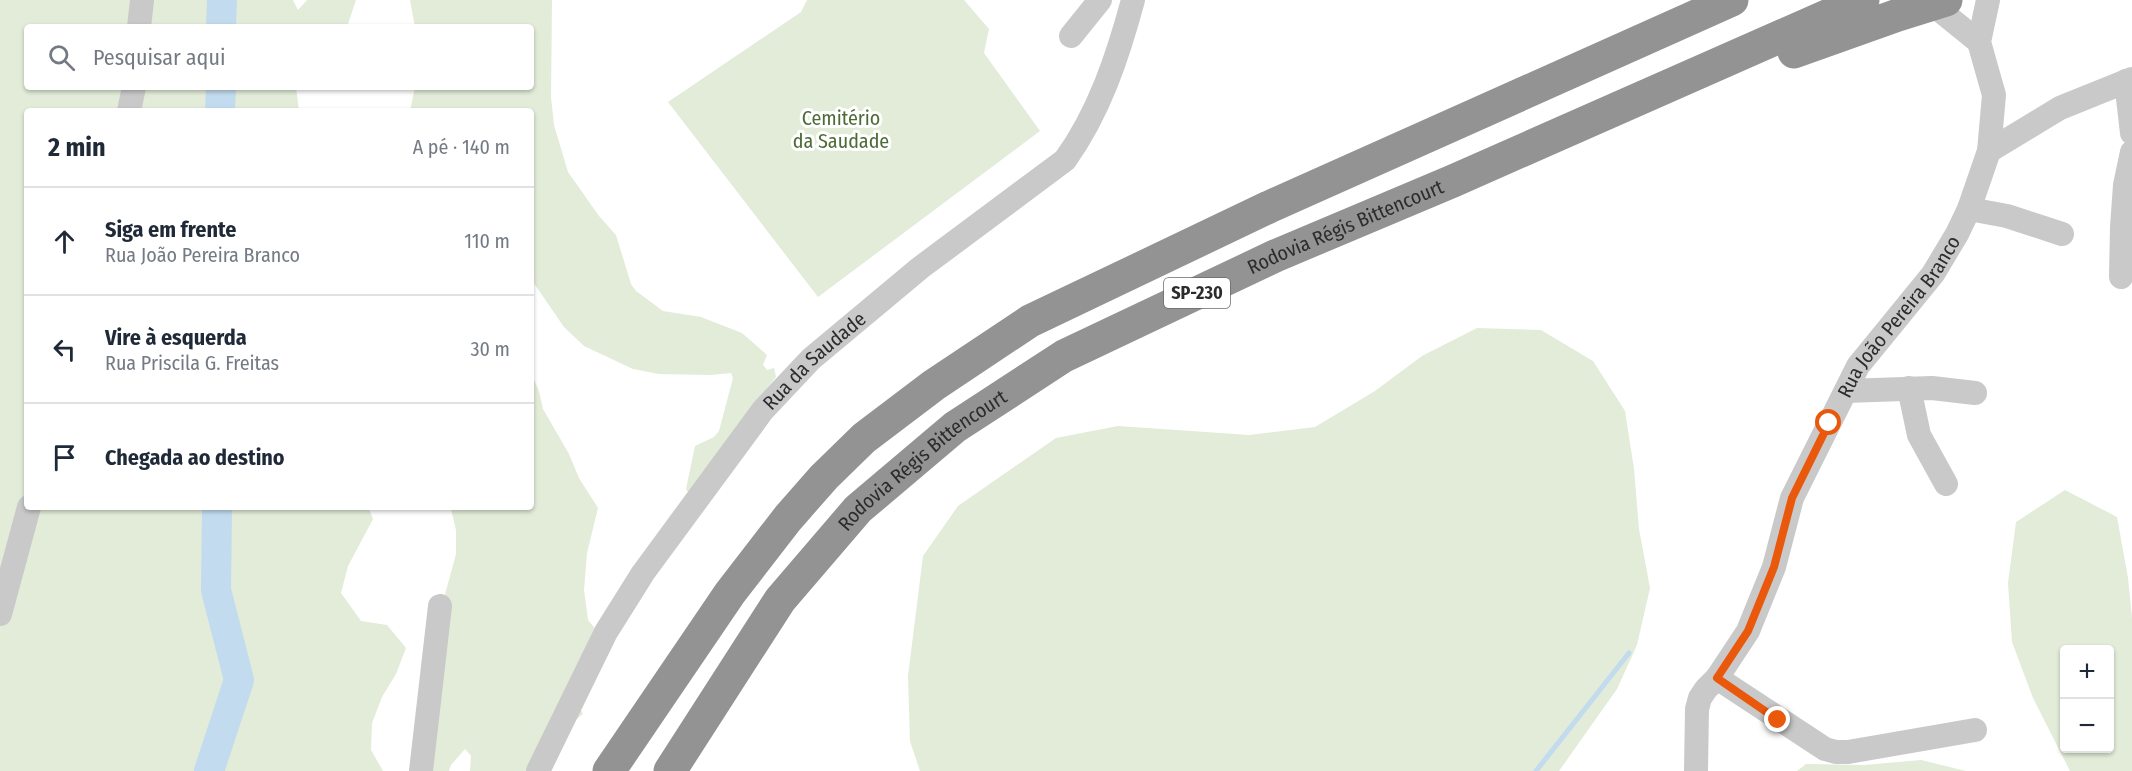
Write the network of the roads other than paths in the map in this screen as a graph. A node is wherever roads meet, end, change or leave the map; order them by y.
1 (142, 0) edge
2 (1100, 0) edge
3 (1133, 0) edge
4 (1732, 0) edge
5 (1863, 0) edge
6 (1988, 0) edge
7 (1939, 2) edge
8 (139, 24) edge
9 (1071, 36) dead end
10 (1979, 42) junction
11 (2129, 80) edge
12 (133, 90) edge
13 (130, 108) edge
14 (1583, 123) junction
15 (2132, 133) edge
16 (1989, 151) junction
17 (2132, 152) edge
18 (1969, 209) junction
19 (2062, 234) dead end
20 (2121, 277) dead end
21 (1909, 388) junction
22 (1845, 391) junction
23 (1975, 393) dead end
24 (1946, 484) dead end
25 (28, 510) edge
26 (440, 606) dead end
27 (0, 614) edge
28 (1717, 678) junction
29 (1975, 730) dead end
30 (421, 771) edge
31 (538, 771) edge
32 (609, 771) edge
33 (670, 771) edge
34 (1696, 771) edge

1 - 8 street
2 - 9 street
3 - 31 street, Rua da Saudade
4 - 32 highway, SP-230
5 - 14 highway, Rodovia Régis Bittencourt / SP-230
6 - 10 street, Rua João Pereira Branco
7 - 10 street
7 - 14 highway
10 - 16 street, Rua João Pereira Branco
11 - 15 street
11 - 16 street
12 - 13 street
14 - 33 highway, Rodovia Régis Bittencourt / SP-230
16 - 18 street, Rua João Pereira Branco
17 - 20 street
18 - 19 street
18 - 22 street, Rua João Pereira Branco
21 - 22 street
21 - 23 street
21 - 24 street
22 - 28 street, Rua João Pereira Branco
25 - 27 street
26 - 30 street
28 - 29 street
28 - 34 street, Rua João Pereira Branco

